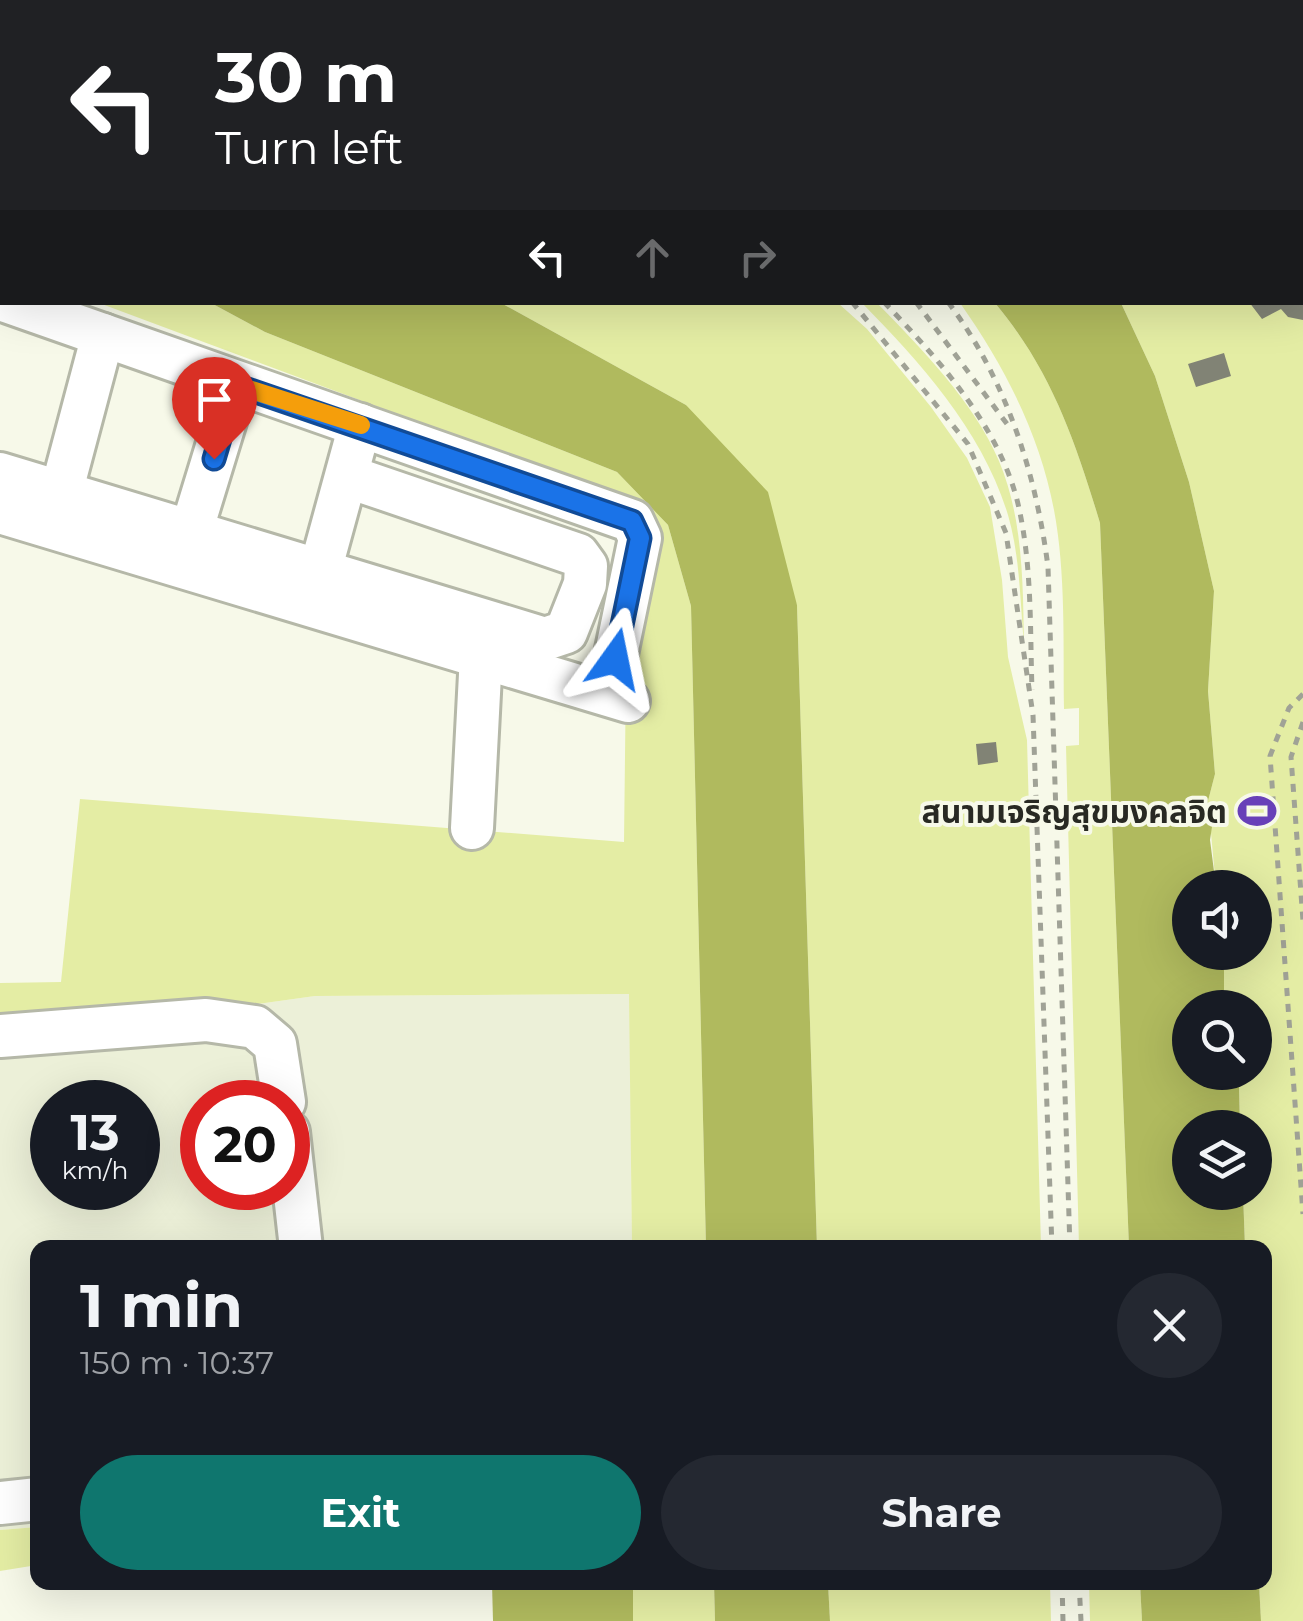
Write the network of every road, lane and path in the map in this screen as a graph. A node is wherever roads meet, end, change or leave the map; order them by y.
1 (15, 305) edge
2 (855, 305) edge
3 (887, 305) edge
4 (918, 305) edge
5 (950, 305) edge
6 (103, 336) junction
7 (236, 385) junction
8 (360, 424) junction
9 (1016, 435) junction
10 (0, 474) edge
11 (364, 482) dead end
12 (61, 493) junction
13 (0, 512) edge
14 (191, 532) junction
15 (320, 570) junction
16 (481, 655) junction
17 (615, 659) dead end
18 (1303, 694) edge
19 (628, 701) dead end
20 (1033, 715) junction
21 (1303, 722) edge
22 (472, 828) dead end
23 (1303, 921) edge
24 (0, 1036) edge
25 (281, 1080) edge
26 (297, 1210) edge
27 (1303, 1214) edge
28 (301, 1240) edge
29 (1052, 1240) edge
30 (1070, 1240) edge
31 (30, 1500) edge
32 (0, 1504) edge
33 (1062, 1590) edge
34 (1080, 1590) edge
35 (1063, 1621) edge
36 (1080, 1621) edge

1 - 6 lane
2 - 20 path
3 - 20 path
4 - 9 path
5 - 9 path
6 - 7 lane
6 - 12 lane
7 - 8 lane
7 - 14 lane
8 - 15 lane
8 - 17 lane
9 - 30 path
10 - 12 lane
11 - 15 lane
12 - 14 lane
13 - 16 lane
14 - 15 lane
16 - 19 lane
16 - 22 lane
18 - 27 path
20 - 29 path
21 - 23 path
24 - 25 lane
26 - 28 lane
31 - 32 lane
33 - 35 path
34 - 36 path

